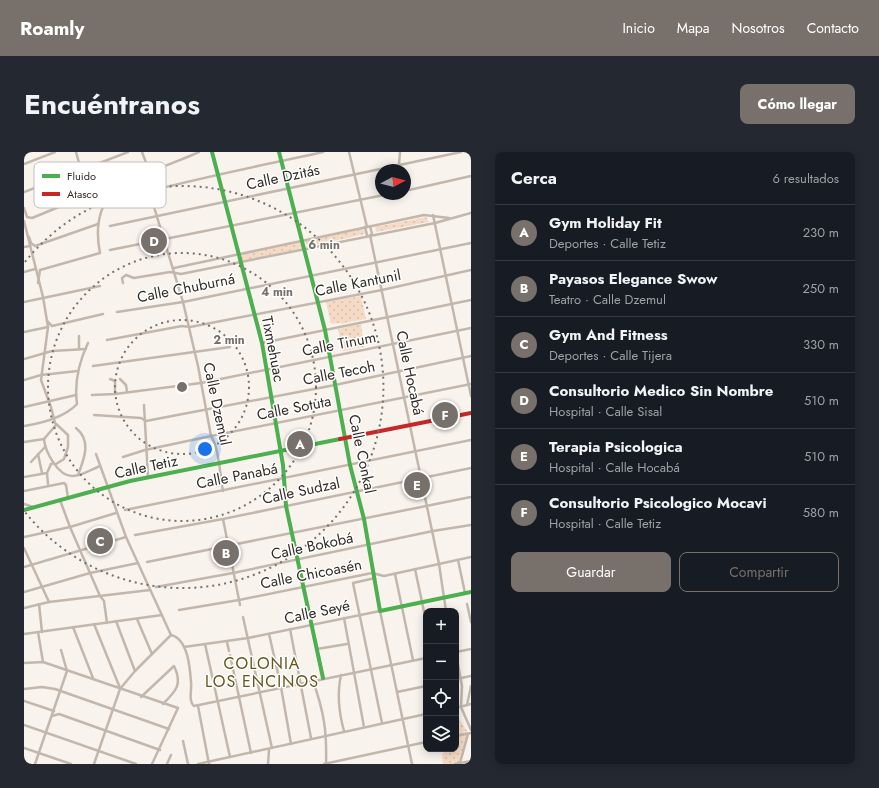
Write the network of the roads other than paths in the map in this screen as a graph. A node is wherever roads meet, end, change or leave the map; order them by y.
1 (55, 152) edge
2 (76, 152) edge
3 (128, 152) edge
4 (142, 152) edge
5 (199, 152) edge
6 (212, 152) edge
7 (280, 152) edge
8 (323, 152) edge
9 (349, 152) edge
10 (400, 152) edge
11 (461, 152) edge
12 (281, 161) junction
13 (78, 162) edge
14 (103, 162) edge
15 (146, 162) edge
16 (24, 164) edge
17 (399, 164) joint
18 (166, 166) edge
19 (375, 170) edge
20 (217, 174) junction
21 (354, 174) junction
22 (471, 176) edge
23 (166, 187) edge
24 (34, 188) edge
25 (288, 188) junction
26 (411, 190) edge
27 (24, 192) edge
28 (375, 197) edge
29 (360, 200) junction
30 (224, 201) junction
31 (24, 208) edge
32 (56, 208) edge
33 (102, 208) edge
34 (155, 208) edge
35 (295, 213) junction
36 (471, 213) edge
37 (157, 215) junction
38 (433, 215) junction
39 (451, 218) junction
40 (24, 221) edge
41 (435, 223) junction
42 (98, 224) junction
43 (110, 226) dead end
44 (231, 227) junction
45 (367, 227) junction
46 (370, 235) junction
47 (165, 240) junction
48 (303, 240) junction
49 (471, 243) edge
50 (32, 246) junction
51 (24, 247) edge
52 (305, 249) junction
53 (440, 249) junction
54 (110, 250) dead end
55 (239, 254) junction
56 (241, 262) junction
57 (376, 264) junction
58 (174, 268) junction
59 (35, 269) junction
60 (471, 270) edge
61 (24, 272) edge
62 (170, 272) junction
63 (175, 274) junction
64 (311, 275) junction
65 (445, 276) junction
66 (122, 283) dead end
67 (38, 284) junction
68 (100, 286) dead end
69 (248, 288) junction
70 (382, 290) junction
71 (43, 297) junction
72 (471, 300) edge
73 (24, 302) edge
74 (183, 302) junction
75 (318, 302) junction
76 (450, 304) junction
77 (117, 312) dead end
78 (103, 314) dead end
79 (255, 314) junction
80 (388, 317) junction
81 (47, 321) junction
82 (48, 327) junction
83 (190, 327) junction
84 (471, 328) edge
85 (325, 330) junction
86 (456, 331) junction
87 (24, 332) edge
88 (79, 336) dead end
89 (106, 340) dead end
90 (88, 343) dead end
91 (262, 343) junction
92 (393, 344) junction
93 (230, 347) dead end
94 (79, 349) junction
95 (86, 349) junction
96 (195, 352) junction
97 (45, 353) junction
98 (471, 356) edge
99 (330, 357) junction
100 (24, 358) edge
101 (462, 358) junction
102 (93, 366) dead end
103 (267, 369) junction
104 (78, 371) junction
105 (399, 372) junction
106 (41, 375) junction
107 (110, 379) dead end
108 (120, 379) dead end
109 (24, 380) edge
110 (201, 383) junction
111 (470, 384) edge
112 (335, 385) junction
113 (127, 392) junction
114 (115, 394) junction
115 (76, 395) junction
116 (92, 395) dead end
117 (471, 396) edge
118 (270, 397) junction
119 (404, 397) junction
120 (49, 403) junction
121 (144, 405) dead end
122 (24, 407) edge
123 (206, 410) junction
124 (340, 410) junction
125 (471, 413) edge
126 (94, 415) dead end
127 (54, 418) junction
128 (146, 421) junction
129 (275, 424) junction
130 (410, 424) junction
131 (56, 425) junction
132 (24, 426) edge
133 (76, 428) dead end
134 (211, 436) junction
135 (346, 437) junction
136 (44, 438) junction
137 (471, 440) edge
138 (24, 442) edge
139 (45, 447) junction
140 (145, 450) junction
141 (281, 451) junction
142 (415, 451) junction
143 (38, 454) junction
144 (96, 454) dead end
145 (123, 457) dead end
146 (31, 462) dead end
147 (55, 464) junction
148 (218, 464) junction
149 (350, 465) junction
150 (100, 466) junction
151 (471, 468) edge
152 (42, 473) junction
153 (47, 473) junction
154 (78, 475) junction
155 (24, 477) edge
156 (148, 477) junction
157 (283, 478) junction
158 (420, 478) junction
159 (48, 484) junction
160 (108, 487) junction
161 (357, 490) junction
162 (24, 491) edge
163 (223, 491) junction
164 (471, 497) edge
165 (68, 498) junction
166 (60, 500) junction
167 (24, 504) edge
168 (286, 506) junction
169 (427, 506) junction
170 (34, 508) junction
171 (24, 510) edge
172 (125, 510) dead end
173 (116, 513) junction
174 (364, 518) junction
175 (223, 519) junction
176 (471, 525) edge
177 (70, 527) junction
178 (433, 531) junction
179 (135, 534) dead end
180 (291, 534) junction
181 (24, 537) edge
182 (126, 537) junction
183 (369, 545) junction
184 (228, 546) junction
185 (24, 548) edge
186 (80, 550) junction
187 (471, 557) edge
188 (297, 560) junction
189 (458, 560) junction
190 (147, 562) dead end
191 (138, 563) junction
192 (30, 564) junction
193 (439, 564) junction
194 (24, 566) edge
195 (415, 569) junction
196 (90, 573) junction
197 (233, 574) junction
198 (394, 574) junction
199 (375, 576) junction
200 (42, 586) junction
201 (156, 587) dead end
202 (303, 587) junction
203 (150, 590) junction
204 (24, 592) edge
205 (471, 592) edge
206 (465, 593) junction
207 (100, 596) junction
208 (443, 598) junction
209 (240, 600) junction
210 (49, 602) junction
211 (422, 602) junction
212 (39, 604) junction
213 (467, 604) dead end
214 (240, 605) dead end
215 (401, 607) junction
216 (24, 608) edge
217 (423, 608) edge
218 (445, 608) edge
219 (178, 610) dead end
220 (380, 611) junction
221 (162, 615) junction
222 (360, 615) junction
223 (243, 617) dead end
224 (137, 618) junction
225 (344, 618) junction
226 (116, 621) junction
227 (107, 622) junction
228 (471, 622) edge
229 (94, 624) junction
230 (311, 625) junction
231 (73, 627) junction
232 (290, 629) junction
233 (38, 632) junction
234 (42, 632) junction
235 (24, 634) edge
236 (269, 634) junction
237 (171, 635) junction
238 (248, 638) junction
239 (227, 642) junction
240 (205, 644) junction
241 (347, 644) junction
242 (184, 647) junction
243 (317, 649) junction
244 (471, 649) edge
245 (61, 650) dead end
246 (229, 650) dead end
247 (459, 652) edge
248 (152, 654) junction
249 (230, 655) dead end
250 (423, 658) edge
251 (413, 660) junction
252 (43, 662) junction
253 (24, 663) edge
254 (392, 665) junction
255 (459, 668) edge
256 (371, 669) junction
257 (67, 671) junction
258 (135, 671) junction
259 (352, 672) junction
260 (341, 674) junction
261 (471, 676) edge
262 (93, 678) junction
263 (323, 678) junction
264 (461, 678) junction
265 (313, 681) junction
266 (280, 682) dead end
267 (301, 683) junction
268 (471, 686) edge
269 (281, 687) junction
270 (423, 687) edge
271 (24, 689) edge
272 (120, 689) junction
273 (60, 690) junction
274 (259, 692) junction
275 (397, 692) junction
276 (238, 696) junction
277 (141, 697) junction
278 (24, 701) edge
279 (217, 701) junction
280 (164, 704) junction
281 (471, 704) edge
282 (467, 705) junction
283 (196, 706) junction
284 (461, 707) junction
285 (113, 709) junction
286 (54, 711) junction
287 (423, 715) edge
288 (52, 716) junction
289 (403, 719) junction
290 (382, 723) junction
291 (24, 725) edge
292 (364, 727) junction
293 (169, 729) junction
294 (105, 730) junction
295 (471, 730) edge
296 (344, 731) junction
297 (45, 733) junction
298 (469, 734) edge
299 (327, 735) junction
300 (459, 736) edge
301 (311, 738) junction
302 (184, 741) dead end
303 (423, 743) edge
304 (291, 744) junction
305 (409, 746) junction
306 (24, 748) edge
307 (272, 748) junction
308 (98, 750) junction
309 (160, 750) junction
310 (268, 750) junction
311 (38, 753) junction
312 (251, 753) junction
313 (171, 755) dead end
314 (230, 757) junction
315 (471, 761) edge
316 (210, 763) edge
317 (460, 763) edge
318 (35, 764) edge
319 (71, 764) edge
320 (94, 764) edge
321 (136, 764) edge
322 (152, 764) edge
323 (167, 764) edge
324 (188, 764) edge
325 (198, 764) edge
326 (268, 764) edge
327 (325, 764) edge
328 (412, 764) edge
329 (456, 764) edge

1 - 16 street
2 - 13 street
3 - 14 street
4 - 15 street
5 - 18 street
6 - 20 street, Tixmehuac
7 - 12 street, Calle Conkal
8 - 12 street
9 - 21 street, Calle Hocabá
10 - 17 street
11 - 17 street, Calle Dzitás
12 - 20 street
12 - 25 street, Calle Conkal
19 - 21 street, Calle Dzitás
20 - 23 street
20 - 30 street, Tixmehuac
21 - 25 street, Calle Dzitás
21 - 29 street, Calle Hocabá
22 - 26 street
24 - 27 street
25 - 30 street, Calle Dzitás
25 - 35 street, Calle Conkal
28 - 29 street
29 - 35 street
29 - 45 street, Calle Hocabá
30 - 37 street, Calle Dzitás
30 - 44 street, Tixmehuac
31 - 32 street
33 - 42 street
34 - 37 street, Calle Dzemul
35 - 44 street
35 - 48 street, Calle Conkal
36 - 39 street
37 - 43 street, Calle Dzitás
37 - 47 street, Calle Dzemul
38 - 39 street
38 - 41 street
38 - 45 street
39 - 41 street
40 - 50 street
41 - 46 street
41 - 53 street
42 - 50 street
42 - 67 street
44 - 47 street
44 - 55 street, Tixmehuac
45 - 46 street, Calle Hocabá
45 - 46 street, Calle Hocabá
45 - 48 street
46 - 52 street
46 - 57 street, Calle Hocabá
47 - 54 street
47 - 58 street, Calle Dzemul
48 - 52 street, Calle Conkal
48 - 55 street
49 - 53 street, Calle Chuburná
50 - 51 street
50 - 59 street
52 - 56 street
52 - 64 street, Calle Conkal
53 - 57 street, Calle Chuburná
53 - 65 street
55 - 56 street, Tixmehuac
55 - 58 street
56 - 63 street
56 - 69 street, Tixmehuac
57 - 64 street, Calle Chuburná
57 - 70 street, Calle Hocabá
58 - 62 street
58 - 63 street, Calle Dzemul
59 - 61 street
59 - 67 street
60 - 65 street, Calle Kantunil
62 - 63 street
62 - 66 street
63 - 74 street, Calle Dzemul
64 - 69 street, Calle Chuburná
64 - 75 street, Calle Conkal
65 - 70 street, Calle Kantunil
65 - 76 street
67 - 71 street
68 - 71 street
69 - 74 street, Calle Chuburná
69 - 79 street, Tixmehuac
70 - 75 street, Calle Kantunil
70 - 80 street, Calle Hocabá
71 - 73 street
71 - 81 street
72 - 76 street
74 - 77 street, Calle Chuburná
74 - 83 street, Calle Dzemul
75 - 79 street, Calle Kantunil
75 - 85 street, Calle Conkal
76 - 80 street
76 - 86 street
78 - 81 street
79 - 83 street, Calle Kantunil
79 - 91 street, Tixmehuac
80 - 85 street
80 - 92 street, Calle Hocabá
81 - 82 street
82 - 87 street
82 - 97 street
83 - 89 street, Calle Kantunil
83 - 96 street, Calle Dzemul
84 - 86 street, Calle Tinum
85 - 91 street
85 - 99 street, Calle Conkal
86 - 92 street, Calle Tinum
86 - 101 street
88 - 94 street
90 - 95 street
91 - 103 street, Tixmehuac
92 - 99 street, Calle Tinum
92 - 105 street, Calle Hocabá
93 - 96 street
94 - 95 street
94 - 97 street
95 - 104 street
96 - 102 street
96 - 110 street, Calle Dzemul
97 - 100 street
97 - 106 street
98 - 101 street, Calle Tecoh
99 - 103 street, Calle Tinum
99 - 112 street, Calle Conkal
101 - 105 street, Calle Tecoh
101 - 111 street
103 - 110 street, Calle Tinum
103 - 118 street, Tixmehuac
104 - 106 street
104 - 115 street
105 - 112 street, Calle Tecoh
105 - 119 street, Calle Hocabá
106 - 109 street
106 - 120 street
107 - 114 street
108 - 113 street
110 - 113 street, Calle Tinum
110 - 123 street, Calle Dzemul
111 - 117 street
111 - 119 street, Calle Sotuta
112 - 118 street, Calle Tecoh
112 - 124 street, Calle Conkal
113 - 114 street, Calle Tinum
114 - 116 street, Calle Tinum
115 - 120 street
115 - 127 street
118 - 123 street, Calle Tecoh
118 - 129 street, Tixmehuac
119 - 124 street, Calle Sotuta
119 - 130 street, Calle Hocabá
120 - 122 street
120 - 127 street
121 - 128 street
123 - 128 street, Calle Tecoh
123 - 134 street, Calle Dzemul
124 - 129 street, Calle Sotuta
124 - 135 street, Calle Conkal
125 - 130 street, Calle Tetiz
126 - 128 street, Calle Tecoh
127 - 131 street
127 - 132 street
128 - 140 street
129 - 134 street, Calle Sotuta
129 - 141 street, Tixmehuac
130 - 135 street, Calle Tetiz
130 - 142 street, Calle Hocabá
131 - 136 street
131 - 147 street
133 - 154 street
134 - 140 street, Calle Sotuta
134 - 148 street, Calle Dzemul
135 - 141 street, Calle Tetiz
135 - 149 street, Calle Conkal
136 - 138 street
136 - 139 street
137 - 142 street, Calle Panabá
139 - 143 street
139 - 147 street
140 - 145 street, Calle Sotuta
140 - 156 street
141 - 148 street, Calle Tetiz
141 - 157 street, Tixmehuac
142 - 149 street, Calle Panabá
142 - 158 street, Calle Hocabá
143 - 146 street
143 - 152 street
144 - 150 street
147 - 153 street
147 - 154 street
148 - 156 street, Calle Tetiz
148 - 163 street, Calle Dzemul
149 - 157 street, Calle Panabá
149 - 161 street, Calle Conkal
150 - 154 street
150 - 160 street
151 - 158 street, Calle Sudzal
152 - 153 street
152 - 155 street
153 - 159 street
156 - 160 street, Calle Tetiz
157 - 163 street, Calle Panabá
157 - 168 street, Tixmehuac
158 - 161 street, Calle Sudzal
158 - 169 street, Calle Hocabá
159 - 162 street
159 - 165 street
160 - 165 street, Calle Tetiz
160 - 173 street
161 - 168 street, Calle Sudzal
161 - 174 street, Calle Conkal
163 - 172 street, Calle Panabá
164 - 169 street
165 - 166 street, Calle Tetiz
166 - 170 street, Calle Tetiz
166 - 177 street
167 - 170 street
168 - 175 street, Calle Sudzal
168 - 180 street, Tixmehuac
169 - 174 street
169 - 178 street, Calle Hocabá
170 - 171 street, Calle Tetiz
173 - 177 street
173 - 182 street
174 - 180 street
174 - 183 street, Calle Conkal
175 - 179 street, Calle Sudzal
175 - 184 street
176 - 178 street, Calle Bokobá
177 - 181 street
177 - 186 street
178 - 183 street, Calle Bokobá
178 - 193 street, Calle Hocabá
180 - 184 street
180 - 188 street, Tixmehuac
182 - 186 street
182 - 191 street
183 - 188 street, Calle Bokobá
183 - 199 street, Calle Conkal
184 - 190 street
184 - 197 street
185 - 192 street
186 - 192 street
186 - 196 street
187 - 189 street, Calle Chicoasén
188 - 197 street, Calle Bokobá
188 - 202 street, Tixmehuac
189 - 193 street, Calle Chicoasén
189 - 206 street
191 - 196 street
191 - 203 street
192 - 194 street
192 - 200 street
193 - 195 street, Calle Chicoasén
193 - 208 street, Calle Hocabá
195 - 198 street, Calle Chicoasén
195 - 211 street
196 - 200 street
196 - 207 street
197 - 201 street, Calle Bokobá
197 - 209 street
198 - 199 street, Calle Chicoasén
198 - 215 street
199 - 202 street, Calle Chicoasén
199 - 220 street, Calle Conkal
199 - 222 street
200 - 204 street
200 - 210 street
202 - 209 street, Calle Chicoasén
202 - 230 street, Tixmehuac
203 - 207 street
203 - 221 street
205 - 206 street, Calle Seyé
206 - 208 street, Calle Seyé
207 - 210 street
207 - 227 street
208 - 211 street, Calle Seyé
208 - 218 street, Calle Hocabá
209 - 214 street
209 - 219 street, Calle Chicoasén
210 - 212 street
211 - 215 street, Calle Seyé
211 - 217 street
212 - 216 street
212 - 234 street
213 - 228 street
215 - 220 street, Calle Seyé
215 - 251 street
220 - 222 street, Calle Seyé
220 - 254 street, Calle Conkal
221 - 224 street
221 - 237 street
222 - 225 street, Calle Seyé
222 - 256 street
223 - 238 street
224 - 226 street
224 - 248 street
225 - 230 street, Calle Seyé
225 - 241 street
226 - 227 street
226 - 258 street
227 - 229 street
229 - 231 street
229 - 272 street
230 - 232 street, Calle Seyé
230 - 243 street, Tixmehuac
231 - 234 street
231 - 262 street
232 - 236 street, Calle Seyé
232 - 267 street
233 - 234 street
233 - 235 street
233 - 252 street
236 - 238 street, Calle Seyé
236 - 266 street
237 - 242 street
237 - 248 street
238 - 239 street, Calle Seyé
238 - 274 street
239 - 240 street, Calle Seyé
239 - 246 street
240 - 242 street, Calle Seyé
240 - 279 street
241 - 243 street
241 - 259 street
242 - 283 street
243 - 263 street, Tixmehuac
244 - 247 street
245 - 257 street
248 - 258 street
249 - 276 street
250 - 251 street
251 - 254 street
252 - 253 street
252 - 257 street
254 - 256 street
254 - 275 street, Calle Conkal
255 - 264 street
256 - 259 street
256 - 290 street
257 - 262 street
257 - 273 street
258 - 272 street
259 - 260 street
259 - 292 street
260 - 263 street
260 - 296 street
261 - 264 street
262 - 272 street
263 - 265 street
264 - 284 street
265 - 267 street
265 - 299 street
267 - 269 street
267 - 301 street
268 - 282 street
269 - 274 street
269 - 304 street
270 - 275 street
271 - 273 street
272 - 277 street
272 - 285 street
273 - 285 street
273 - 286 street
274 - 276 street
274 - 307 street
275 - 289 street, Calle Conkal
276 - 279 street
276 - 312 street
277 - 280 street
277 - 280 street
278 - 286 street
279 - 283 street
279 - 314 street
280 - 293 street
281 - 282 street
282 - 284 street
283 - 316 street
284 - 295 street
285 - 293 street
285 - 294 street
286 - 288 street
287 - 289 street
288 - 294 street
288 - 297 street
289 - 290 street
289 - 305 street, Calle Conkal
290 - 292 street
291 - 297 street
292 - 296 street
293 - 309 street
294 - 308 street
294 - 309 street
296 - 299 street
297 - 308 street
297 - 311 street
298 - 300 street
298 - 317 street
299 - 301 street
299 - 327 street
301 - 304 street
302 - 324 street
303 - 305 street
304 - 307 street
305 - 327 street
305 - 328 street, Calle Conkal
306 - 311 street
307 - 310 street
308 - 320 street
308 - 321 street
309 - 322 street
310 - 312 street
310 - 326 street
311 - 318 street
311 - 319 street
312 - 314 street
313 - 323 street
314 - 316 street
315 - 317 street
316 - 325 street
317 - 329 street

